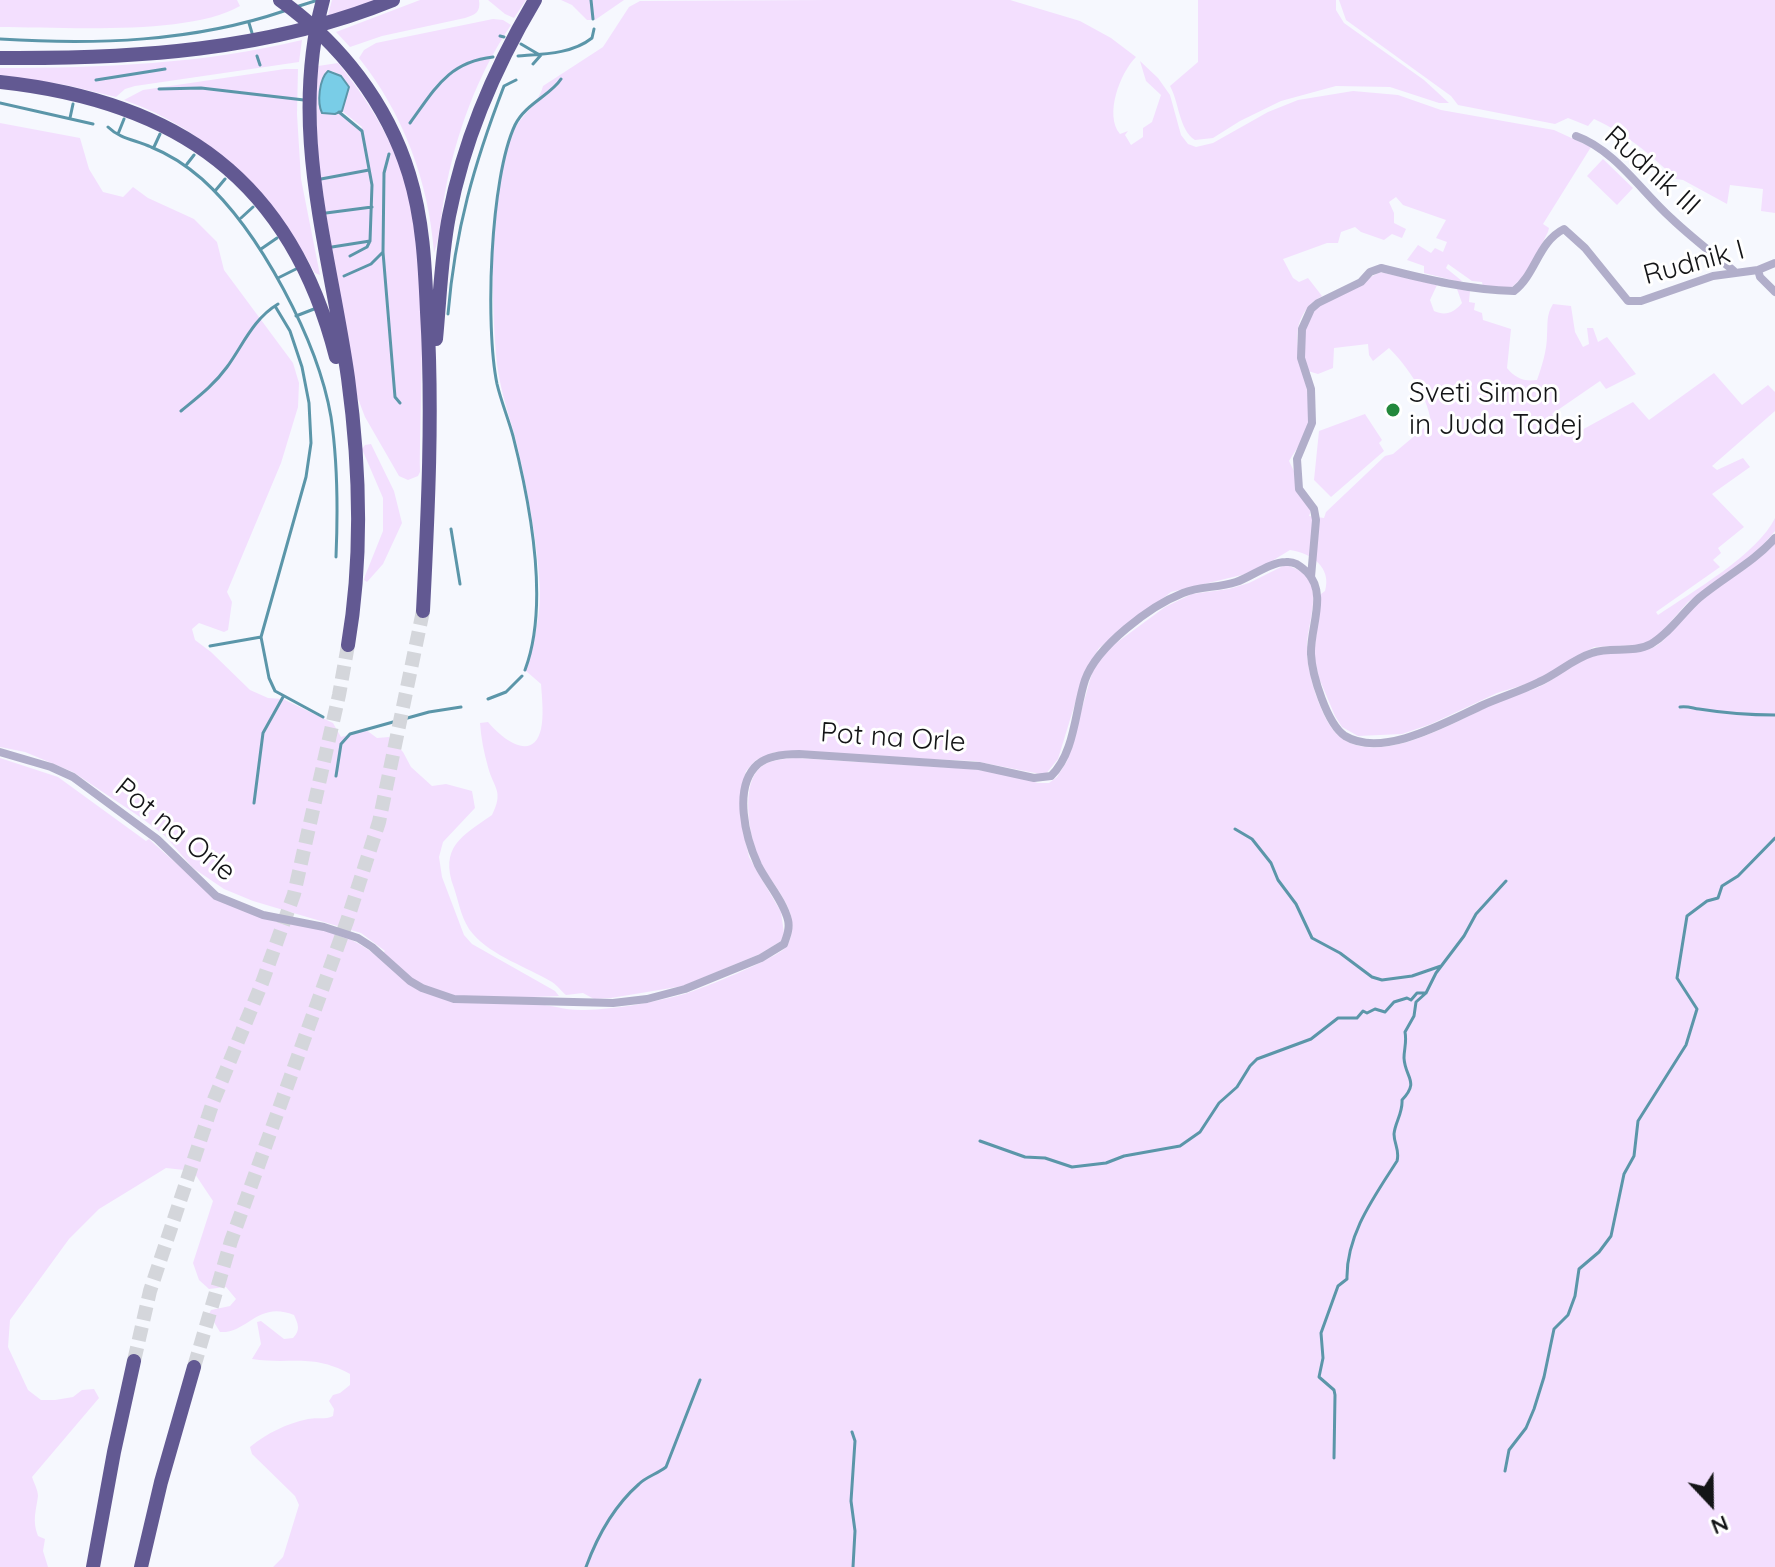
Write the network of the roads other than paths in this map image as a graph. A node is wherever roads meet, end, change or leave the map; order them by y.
1 (280, 0) edge
2 (323, 0) edge
3 (393, 0) edge
4 (535, 0) edge
5 (0, 58) edge
6 (0, 82) edge
7 (1576, 136) dead end
8 (1775, 263) edge
9 (1758, 270) junction
10 (1734, 271) junction
11 (1775, 292) edge
12 (431, 375) junction
13 (349, 391) junction
14 (1775, 538) edge
15 (1311, 577) junction
16 (423, 611) tunnel mouth
17 (348, 645) tunnel mouth
18 (0, 752) edge
19 (134, 1361) tunnel mouth
20 (194, 1367) tunnel mouth
21 (93, 1562) edge
22 (141, 1567) edge

1 - 12 highway
2 - 13 highway
3 - 5 highway
4 - 12 highway
6 - 13 highway
7 - 10 street, Rudnik III
8 - 9 street, Rudnik I
9 - 10 street, Rudnik I
9 - 11 street
10 - 15 street, Rudnik I
12 - 16 highway
13 - 17 highway
14 - 15 street
15 - 18 street, Pot na Orle
19 - 21 highway
20 - 22 highway

